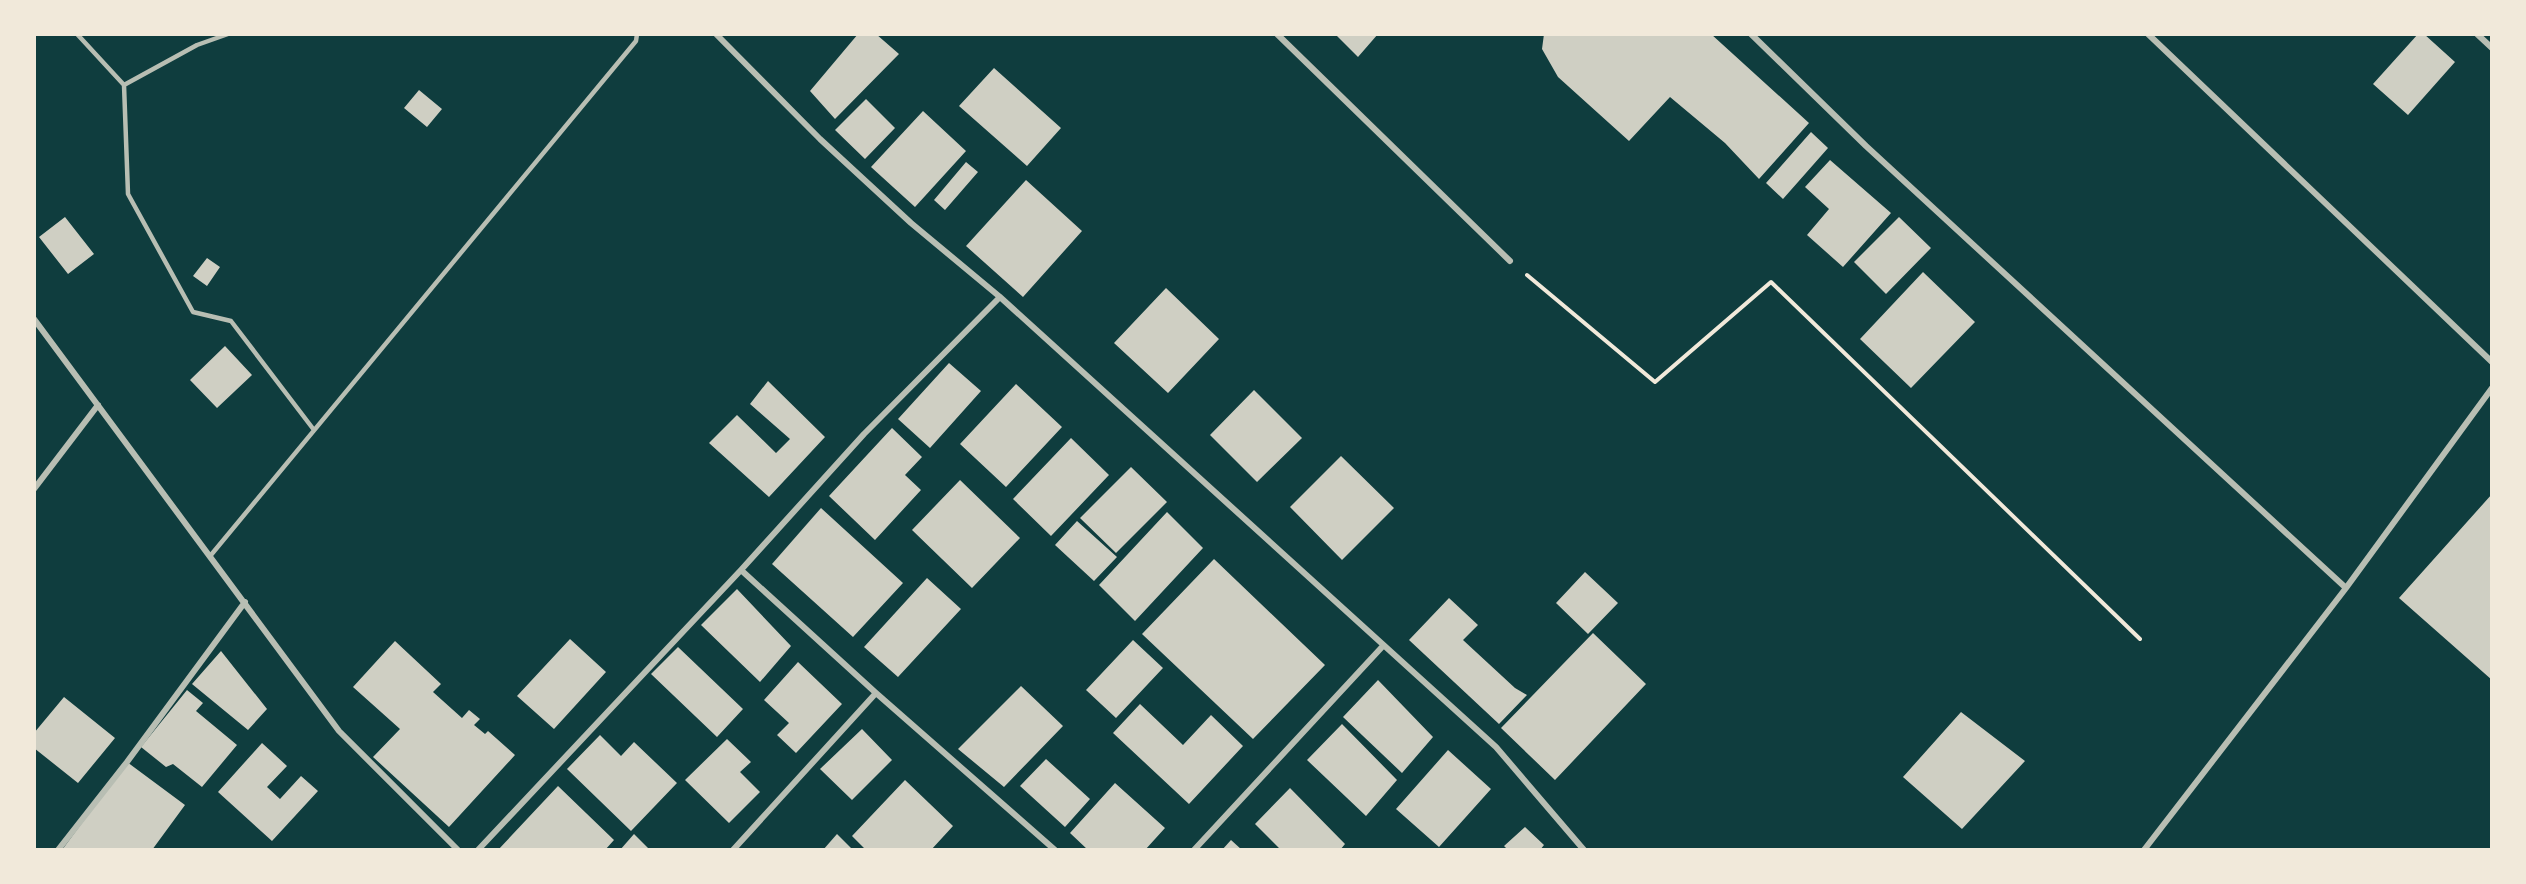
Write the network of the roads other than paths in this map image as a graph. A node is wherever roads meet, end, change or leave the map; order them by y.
1 (77, 34) edge
2 (228, 34) edge
3 (637, 34) edge
4 (716, 34) edge
5 (1277, 34) edge
6 (1751, 34) edge
7 (2148, 34) edge
8 (2477, 34) edge
9 (2492, 48) edge
10 (124, 85) junction
11 (1510, 261) road end
12 (1000, 297) junction
13 (34, 319) edge
14 (2492, 362) edge
15 (2492, 388) edge
16 (98, 405) junction
17 (314, 430) junction
18 (34, 489) edge
19 (211, 555) junction
20 (741, 570) junction
21 (2346, 588) junction
22 (245, 602) junction
23 (1382, 646) junction
24 (876, 693) junction
25 (58, 849) edge
26 (458, 849) edge
27 (478, 849) edge
28 (732, 849) edge
29 (1055, 849) edge
30 (1194, 849) edge
31 (1584, 849) edge
32 (2144, 849) edge

1 - 10 lane
2 - 10 lane
3 - 17 lane
4 - 12 street
5 - 11 street
6 - 21 street
7 - 14 street
8 - 9 street
10 - 17 lane
12 - 20 street
12 - 23 street
13 - 16 street
15 - 21 street
16 - 18 street
16 - 19 street
17 - 19 lane
19 - 22 street
20 - 24 street
20 - 27 street
21 - 32 street
22 - 25 street
22 - 26 street
23 - 30 street
23 - 31 street
24 - 28 street
24 - 29 street

